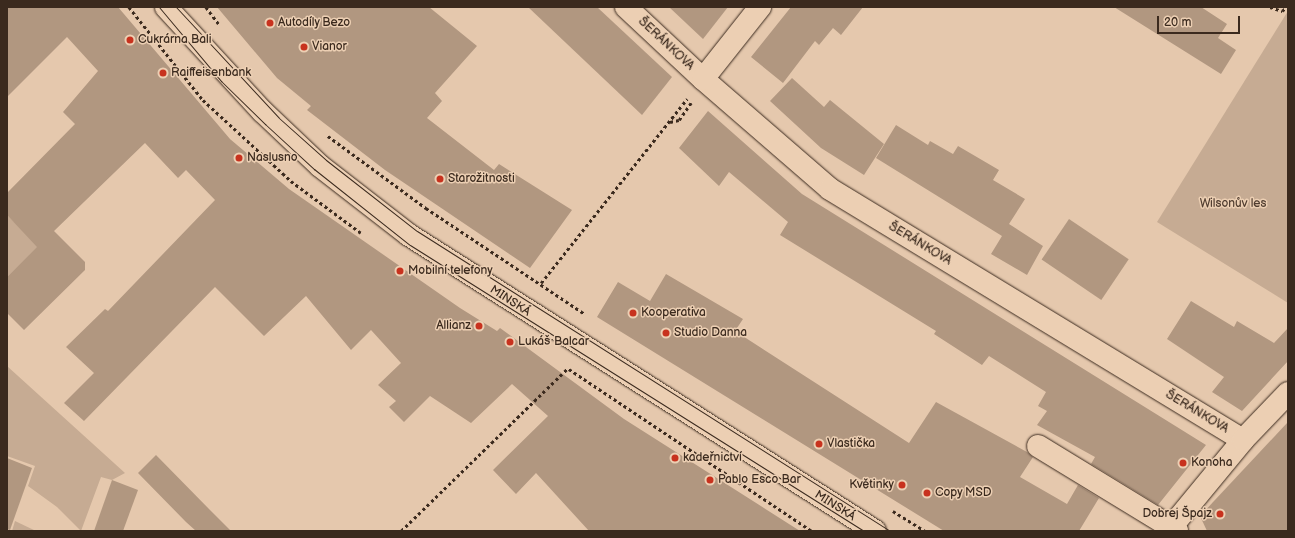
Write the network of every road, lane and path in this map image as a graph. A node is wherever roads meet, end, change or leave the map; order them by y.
1 (166, 7) edge
2 (206, 7) edge
3 (626, 7) edge
4 (760, 7) edge
5 (1270, 7) edge
6 (1287, 7) edge
7 (225, 31) dead end
8 (703, 79) junction
9 (669, 122) junction
10 (325, 133) dead end
11 (568, 368) dead end
12 (1288, 393) edge
13 (1243, 440) junction
14 (1038, 446) dead end
15 (1172, 529) edge
16 (401, 531) edge
17 (875, 531) edge

1 - 17 street, MINSKÁ
2 - 7 path
3 - 8 street, ŠERÁNKOVA
4 - 8 street
5 - 6 path
8 - 13 street, ŠERÁNKOVA
9 - 9 path
9 - 10 path
11 - 16 path
12 - 13 street
13 - 15 street
14 - 15 street

